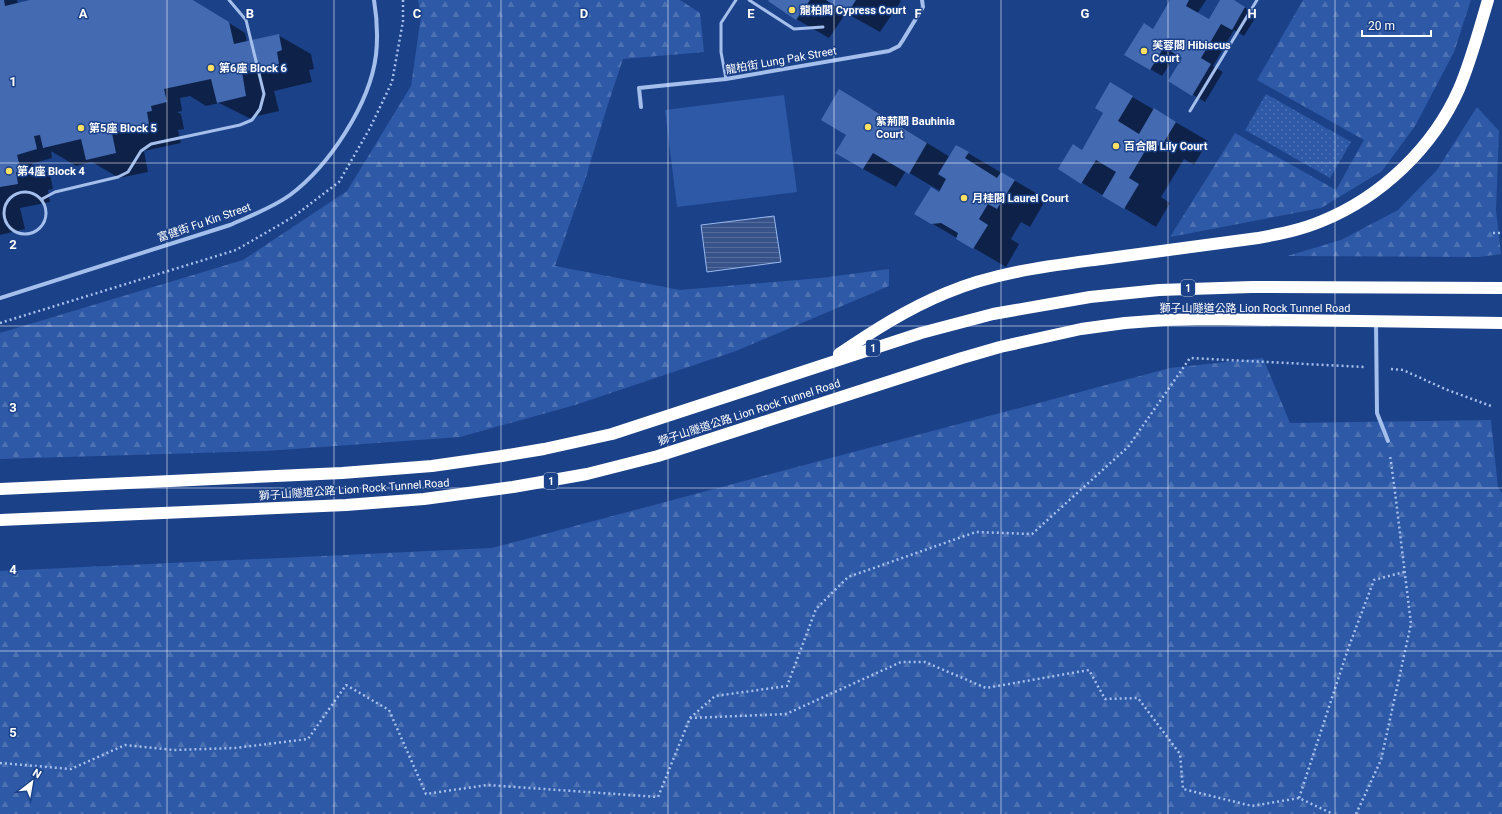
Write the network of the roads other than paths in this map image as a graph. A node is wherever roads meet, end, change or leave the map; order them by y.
1 (229, 0) edge
2 (374, 0) edge
3 (736, 0) edge
4 (749, 0) edge
5 (922, 0) edge
6 (1257, 0) edge
7 (1488, 0) edge
8 (823, 27) dead end
9 (726, 79) junction
10 (641, 107) dead end
11 (1190, 111) dead end
12 (42, 199) junction
13 (1502, 288) edge
14 (0, 298) edge
15 (1376, 322) junction
16 (1502, 323) edge
17 (825, 364) junction
18 (1388, 441) road end
19 (0, 489) edge
20 (0, 520) edge

1 - 12 lane
2 - 14 street, 富健街 Fu Kin Street
3 - 9 lane
4 - 8 lane
5 - 9 street, 龍柏街 Lung Pak Street
6 - 11 lane
7 - 17 highway
9 - 10 street, 龍柏街 Lung Pak Street
12 - 12 lane
13 - 17 highway, 獅子山隧道公路 Lion Rock Tunnel Road / 1
15 - 16 highway, 獅子山隧道公路 Lion Rock Tunnel Road / 1
15 - 18 street
15 - 20 highway, 獅子山隧道公路 Lion Rock Tunnel Road / 1
17 - 19 highway, 獅子山隧道公路 Lion Rock Tunnel Road / 1

